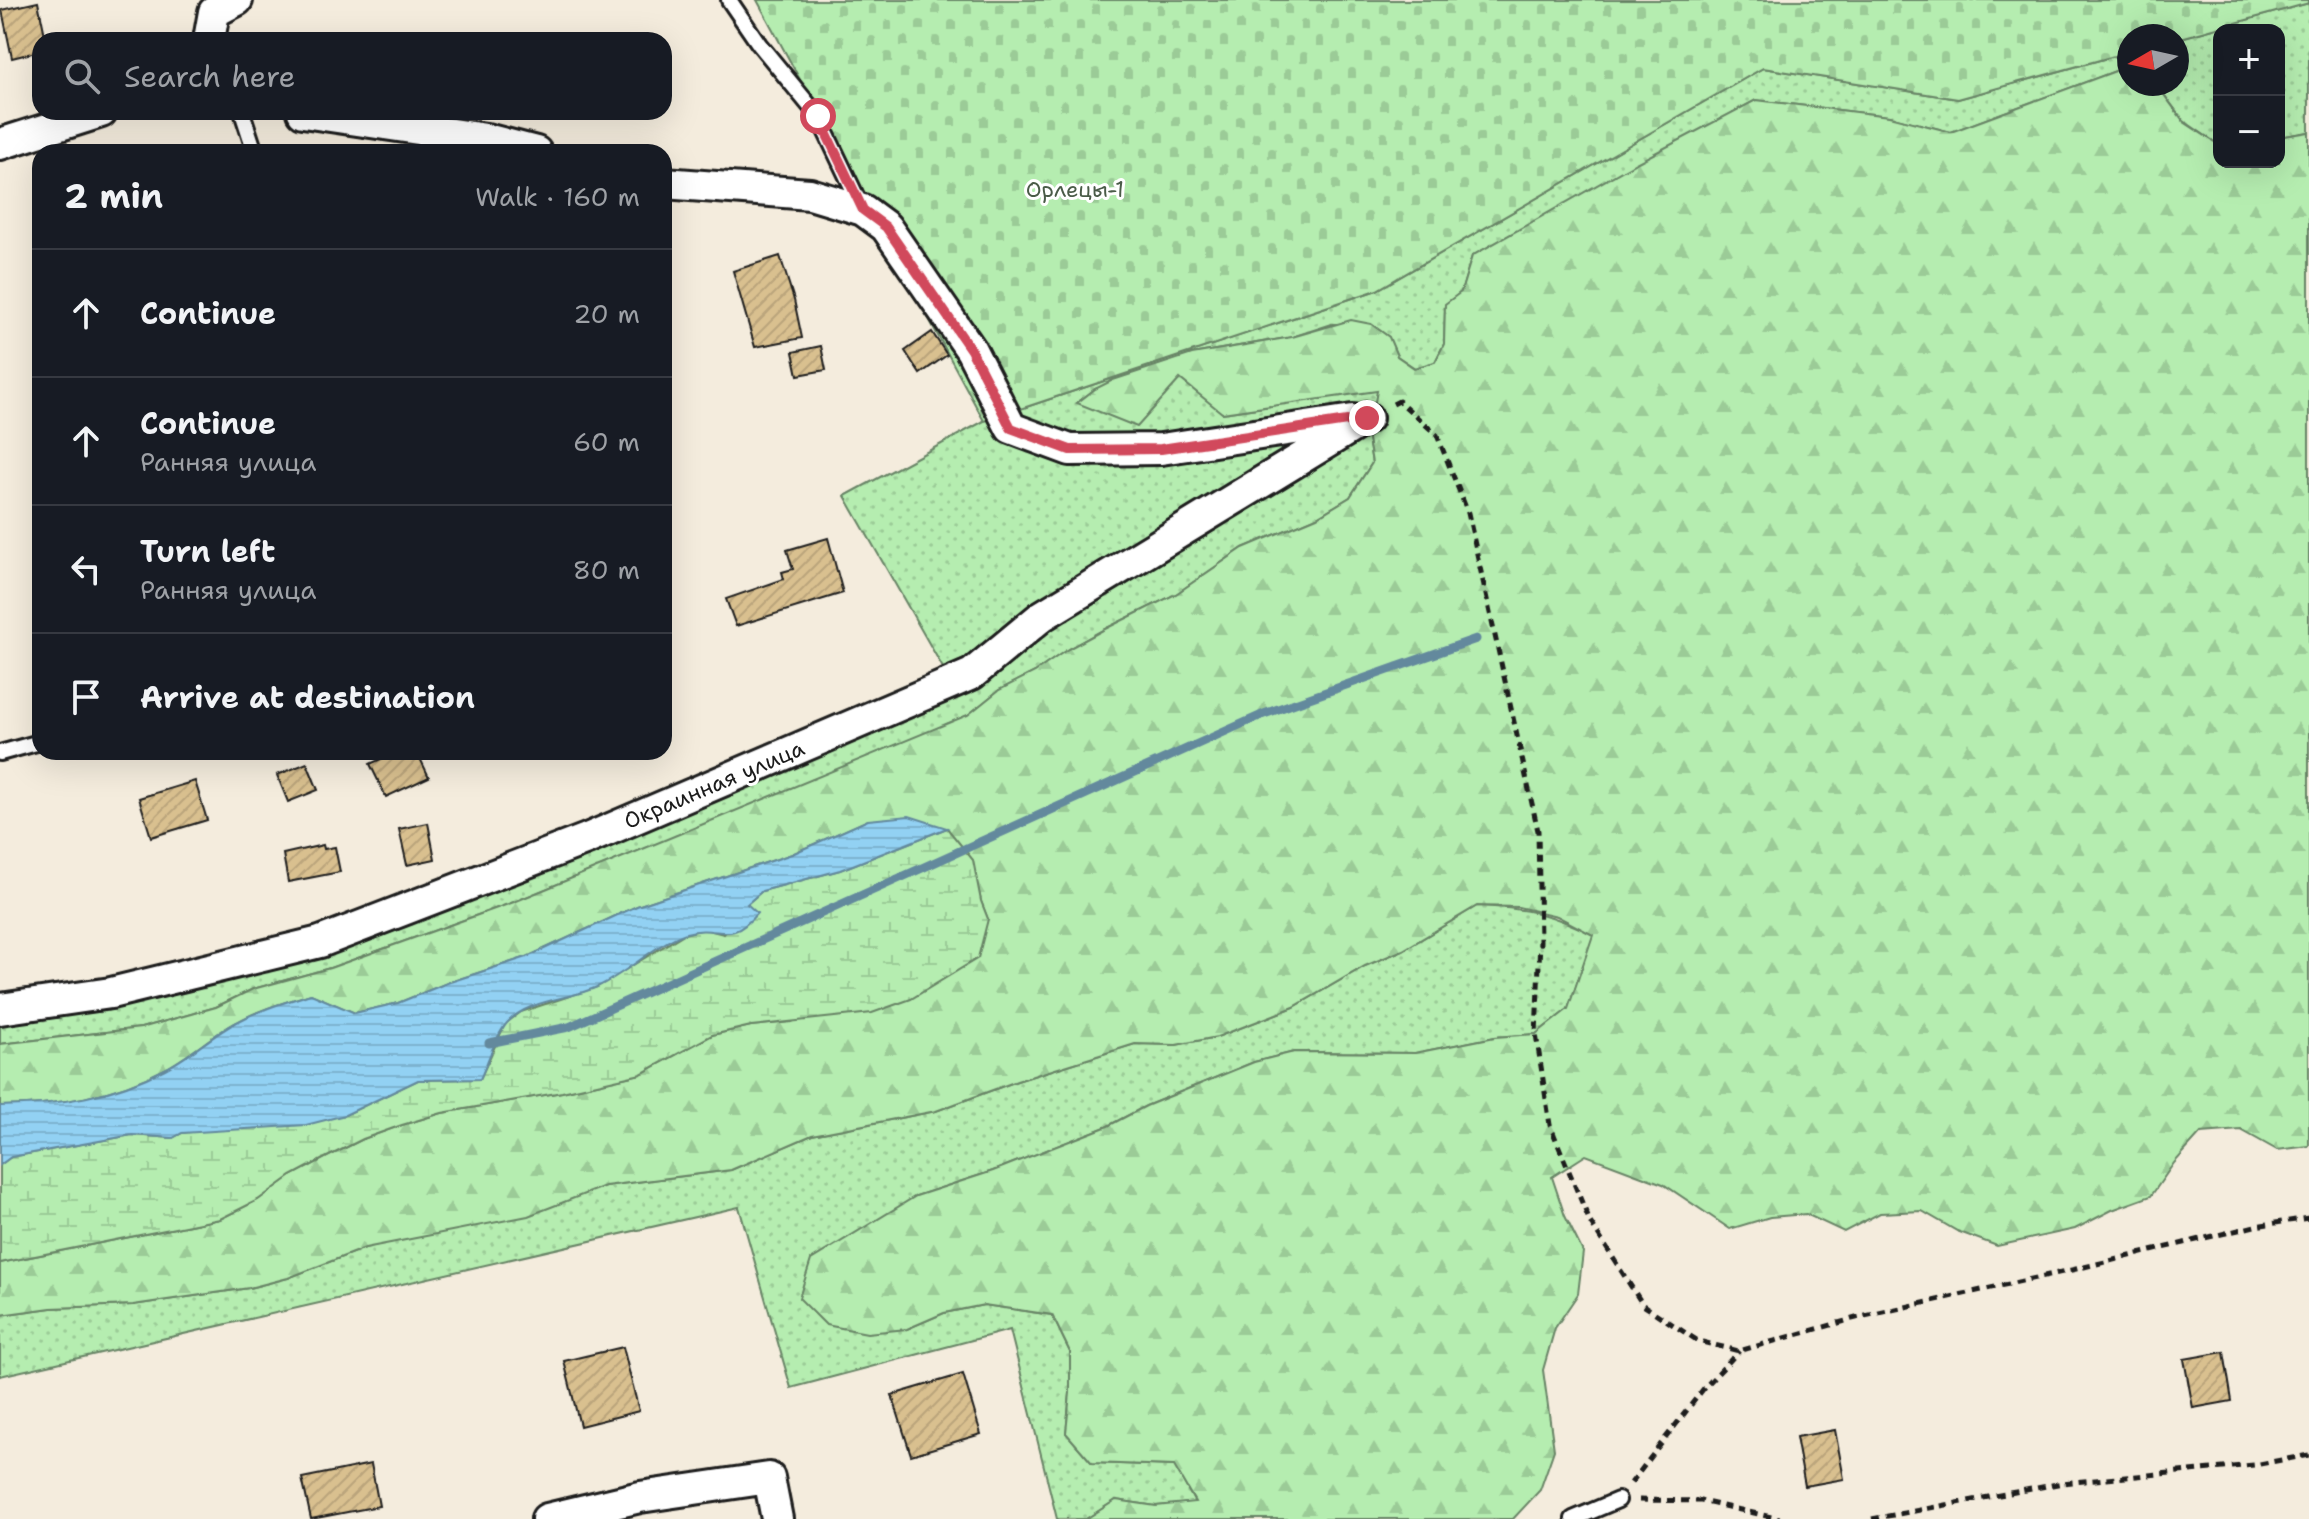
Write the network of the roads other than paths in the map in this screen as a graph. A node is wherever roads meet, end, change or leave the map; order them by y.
1 (729, 0) edge
2 (76, 120) edge
3 (245, 120) edge
4 (357, 120) edge
5 (0, 144) edge
6 (252, 144) edge
7 (505, 144) edge
8 (672, 184) edge
9 (863, 210) junction
10 (32, 744) edge
11 (0, 753) edge
12 (0, 1009) edge
13 (1618, 1500) road end
14 (547, 1519) edge
15 (777, 1519) edge
16 (1573, 1519) edge

1 - 9 lane
2 - 5 street
3 - 6 lane
4 - 7 street
8 - 9 street
9 - 12 street, Окраинная улица
10 - 11 lane
13 - 16 lane
14 - 15 street

